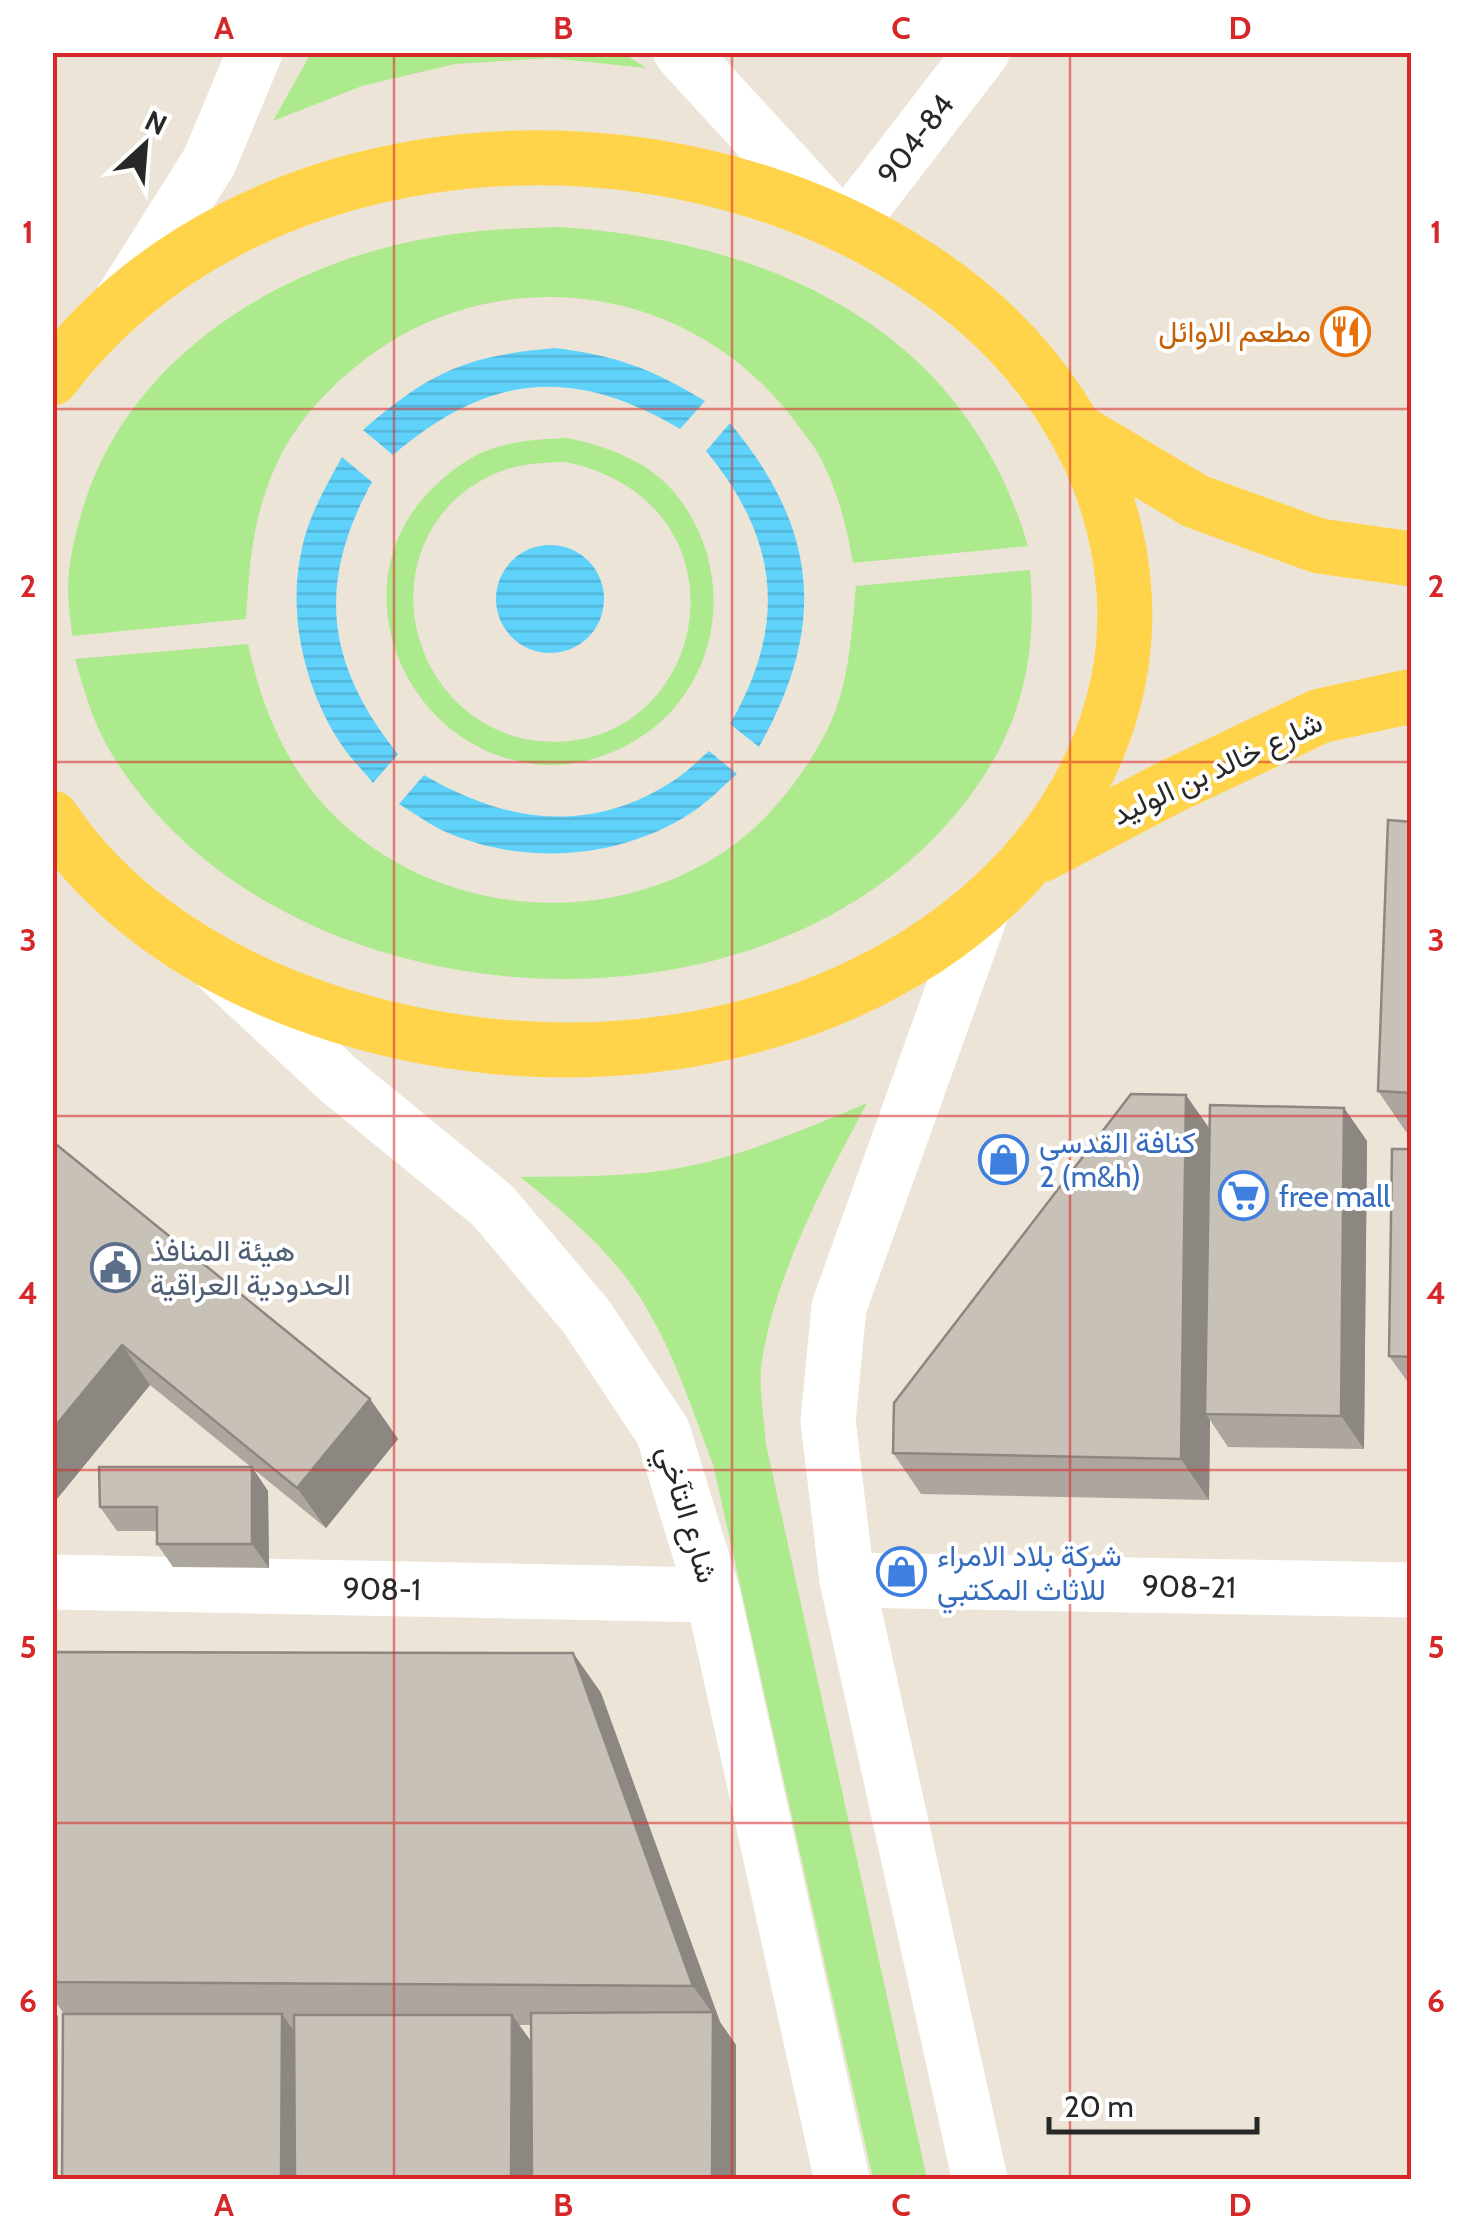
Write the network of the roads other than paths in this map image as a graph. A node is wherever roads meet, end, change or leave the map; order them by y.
1 (254, 52) edge
2 (681, 52) edge
3 (982, 52) edge
4 (840, 222) junction
5 (122, 302) junction
6 (52, 378) edge
7 (1079, 432) junction
8 (1412, 560) edge
9 (1412, 696) edge
10 (56, 825) edge
11 (1030, 861) junction
12 (982, 907) junction
13 (211, 961) junction
14 (847, 1580) junction
15 (52, 1582) edge
16 (1412, 1590) edge
17 (712, 1595) junction
18 (842, 2180) edge
19 (980, 2180) edge

1 - 5 street
2 - 4 street
3 - 4 street, 904-84
4 - 5 main road
4 - 7 main road
5 - 6 main road
7 - 8 main road
7 - 11 main road
9 - 11 main road, شارع خالد بن الوليد
10 - 13 main road
11 - 12 main road
12 - 13 main road
12 - 14 street
13 - 17 street, شارع التآخي
14 - 16 street, 908-21
14 - 19 street
15 - 17 street, 908-1
17 - 18 street, شارع التآخي

